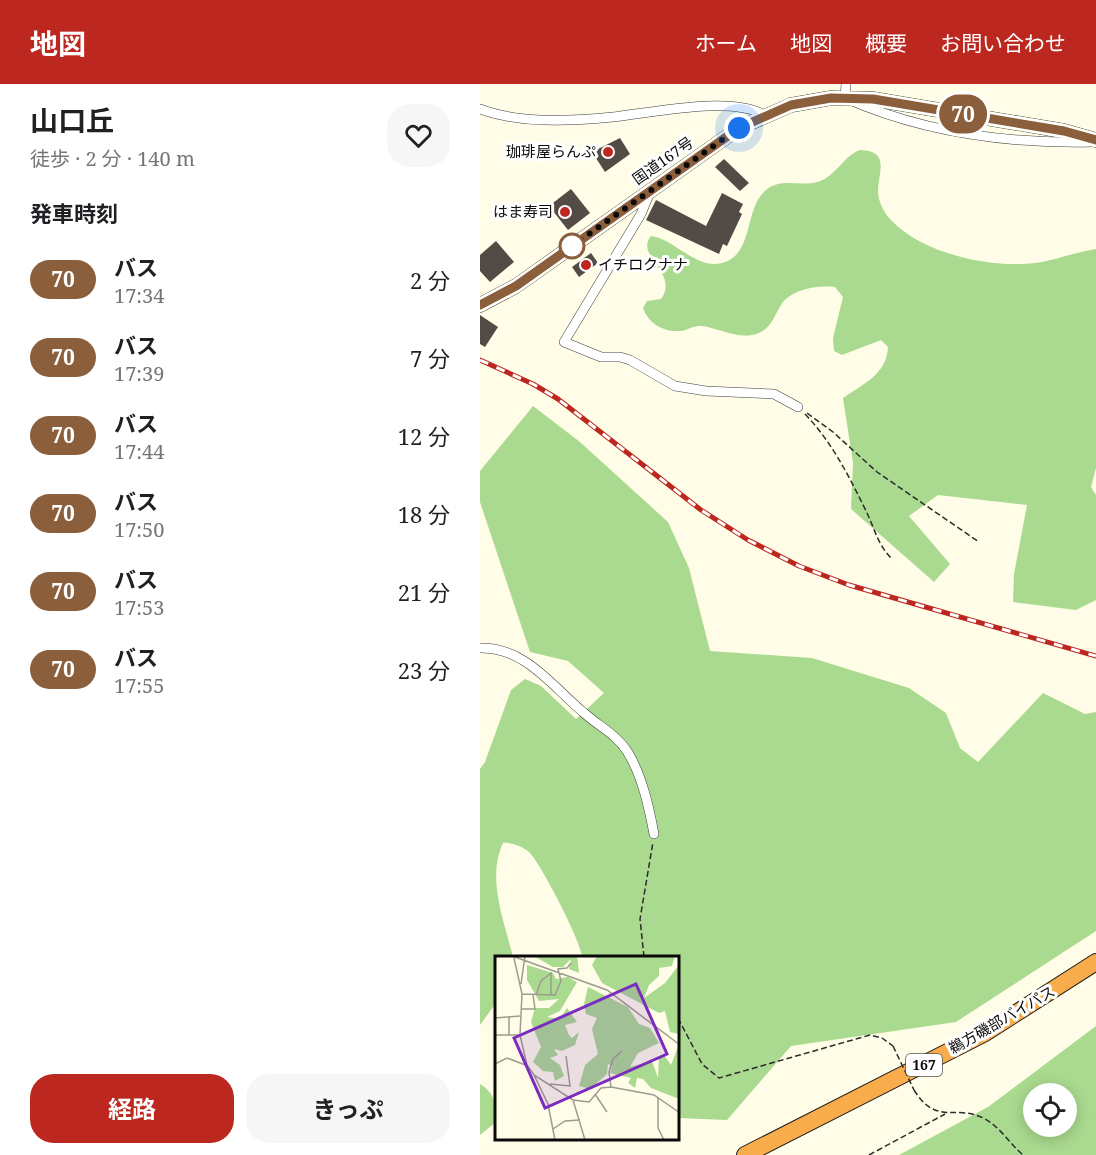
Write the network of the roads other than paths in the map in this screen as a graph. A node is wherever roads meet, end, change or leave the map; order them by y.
1 (845, 91) edge
2 (480, 110) edge
3 (764, 115) junction
4 (1096, 141) edge
5 (651, 190) junction
6 (480, 305) edge
7 (798, 407) road end
8 (480, 648) edge
9 (654, 834) road end
10 (1096, 962) edge
11 (745, 1155) edge

1 - 3 street, 国道167号
1 - 4 street, 国道167号
2 - 3 street
3 - 5 street, 国道167号
5 - 6 street, 国道167号
5 - 7 street
8 - 9 street
10 - 11 highway, 鵜方磯部バイパス / 167

